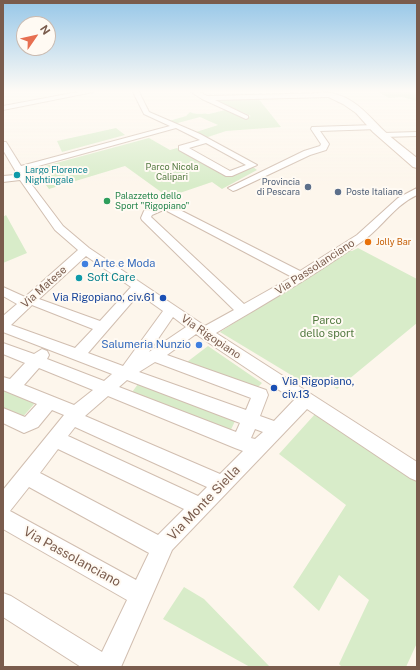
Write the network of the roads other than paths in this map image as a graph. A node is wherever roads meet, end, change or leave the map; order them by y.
1 (172, 123) edge
2 (372, 123) edge
3 (177, 126) junction
4 (375, 127) junction
5 (417, 134) edge
6 (383, 135) junction
7 (205, 140) junction
8 (3, 144) edge
9 (417, 164) edge
10 (15, 172) edge
11 (233, 188) dead end
12 (417, 190) edge
13 (85, 250) junction
14 (302, 277) junction
15 (138, 287) junction
16 (3, 291) edge
17 (28, 302) junction
18 (171, 310) junction
19 (243, 311) junction
20 (3, 324) edge
21 (3, 327) edge
22 (103, 327) junction
23 (201, 330) junction
24 (51, 345) junction
25 (3, 348) edge
26 (78, 355) junction
27 (154, 356) junction
28 (36, 361) junction
29 (126, 372) junction
30 (7, 385) edge
31 (106, 388) junction
32 (305, 400) junction
33 (49, 402) junction
34 (3, 415) edge
35 (74, 416) junction
36 (250, 419) junction
37 (276, 429) junction
38 (55, 438) junction
39 (249, 445) junction
40 (417, 472) edge
41 (26, 475) junction
42 (222, 484) junction
43 (3, 505) edge
44 (201, 507) junction
45 (3, 518) edge
46 (162, 548) junction
47 (140, 595) junction
48 (3, 604) edge
49 (103, 667) edge
50 (108, 667) edge

1 - 3 street
2 - 4 street
3 - 7 street
3 - 10 street
4 - 6 street
4 - 11 street
5 - 6 street
6 - 9 street
7 - 7 street
8 - 10 street, Via Rigopiano
10 - 13 street, Via Rigopiano
12 - 14 street, Via Passolanciano
13 - 15 street, Via Rigopiano
13 - 17 street, Via Matese
14 - 19 street, Via Passolanciano
14 - 19 street
15 - 18 street, Via Rigopiano
15 - 22 street
16 - 17 street
17 - 20 street, Via Matese
17 - 22 street
18 - 23 street, Via Rigopiano
18 - 29 street, Via Passolanciano
19 - 23 street, Via Passolanciano
21 - 24 street
22 - 26 street
23 - 27 street, Via Passolanciano
23 - 32 street, Via Rigopiano
24 - 26 street
24 - 28 street
25 - 28 street
26 - 29 street
27 - 29 street, Via Passolanciano
27 - 36 street
28 - 30 street
28 - 31 street
29 - 31 street, Via Passolanciano
29 - 36 street
30 - 33 street
31 - 35 street, Via Passolanciano
31 - 39 street
32 - 37 street, Via Monte Siella
32 - 40 street, Via Rigopiano
33 - 34 street
33 - 35 street
35 - 38 street, Via Passolanciano
35 - 42 street
36 - 37 street
36 - 39 street
37 - 39 street, Via Monte Siella
38 - 41 street, Via Passolanciano
38 - 44 street
39 - 42 street, Via Monte Siella
41 - 43 street, Via Passolanciano
41 - 46 street
42 - 44 street, Via Monte Siella
44 - 46 street, Via Monte Siella
45 - 47 street, Via Passolanciano
46 - 47 street, Via Monte Siella
47 - 50 street, Via Monte Siella
48 - 49 street

